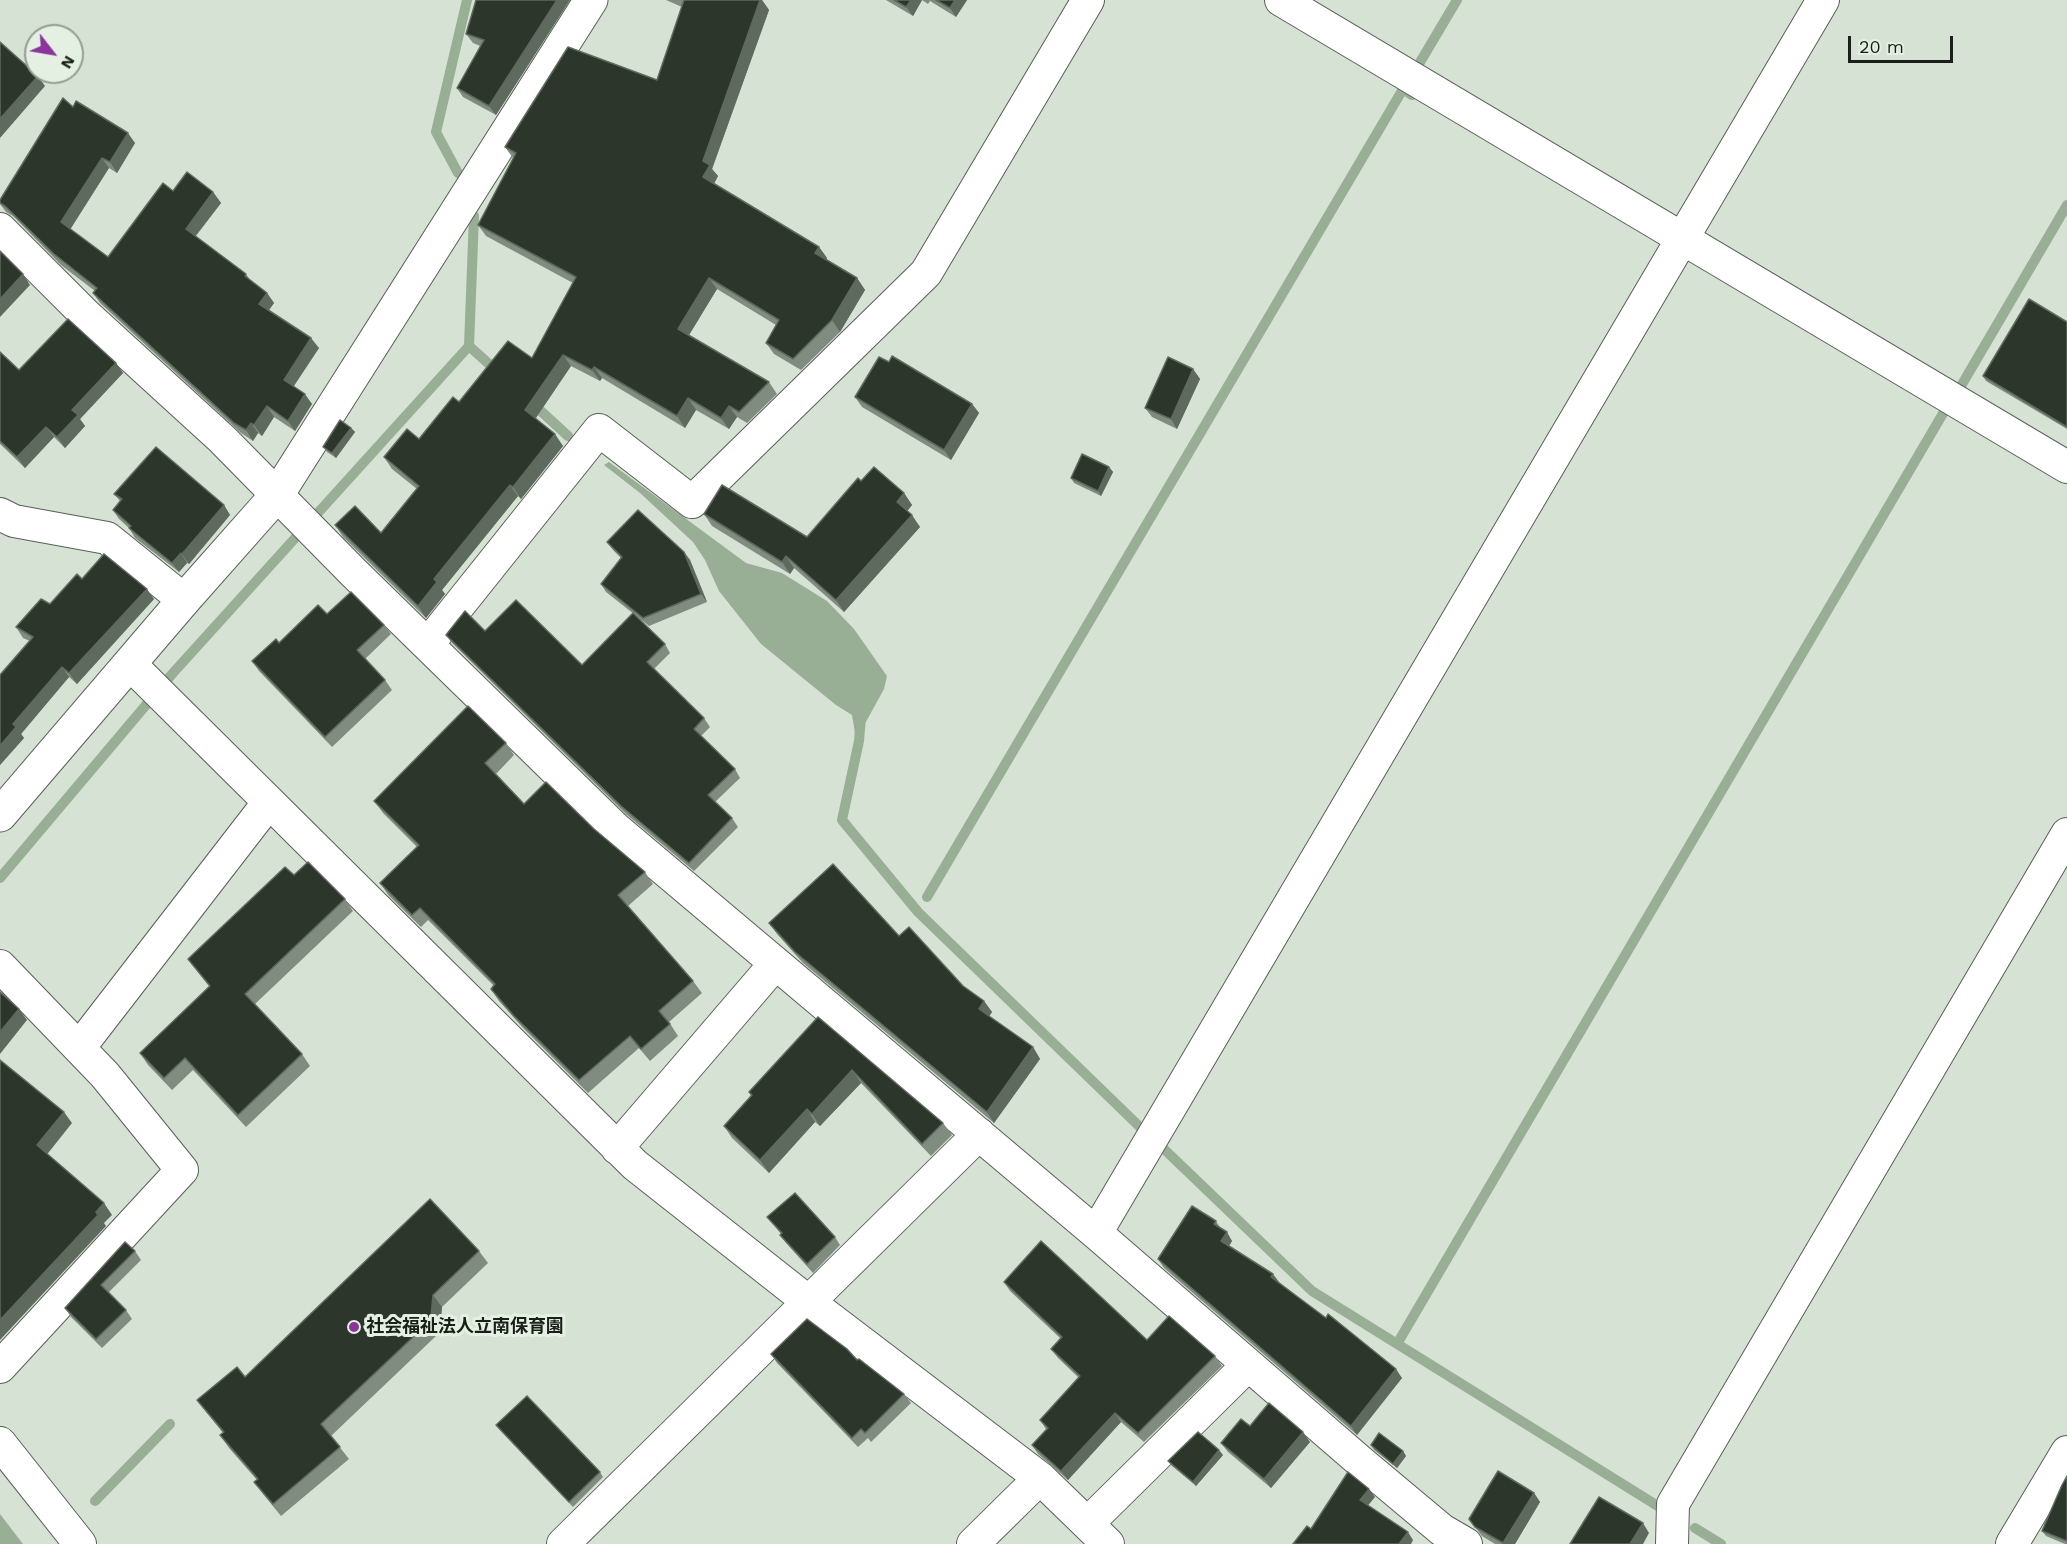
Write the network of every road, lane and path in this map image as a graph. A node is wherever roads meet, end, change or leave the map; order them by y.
1 (591, 0) edge
2 (1088, 0) edge
3 (1281, 0) edge
4 (1823, 0) edge
5 (0, 229) edge
6 (1683, 238) junction
7 (2067, 467) edge
8 (277, 495) junction
9 (0, 514) edge
10 (184, 600) junction
11 (428, 644) junction
12 (146, 680) junction
13 (269, 802) junction
14 (0, 815) edge
15 (2067, 834) edge
16 (775, 964) junction
17 (0, 966) edge
18 (79, 1048) junction
19 (979, 1134) junction
20 (617, 1148) junction
21 (1096, 1233) junction
22 (810, 1303) junction
23 (1248, 1365) junction
24 (0, 1367) edge
25 (0, 1443) edge
26 (2067, 1452) edge
27 (1040, 1479) junction
28 (1098, 1534) edge
29 (1447, 1539) edge
30 (80, 1544) edge
31 (563, 1544) edge
32 (973, 1544) edge
33 (1672, 1544) edge
34 (2012, 1544) edge

1 - 8 street
2 - 11 street
3 - 6 street
4 - 6 street
5 - 8 street
6 - 7 street
6 - 21 street
8 - 10 street
8 - 11 street
9 - 10 street
10 - 12 street
11 - 16 street
12 - 13 street
12 - 14 street
13 - 18 street
13 - 20 street
15 - 33 street
16 - 19 street
16 - 20 street
17 - 18 street
18 - 24 street
19 - 21 street
19 - 22 street
20 - 22 street
21 - 23 street
22 - 27 street
22 - 31 street
23 - 28 street
23 - 29 street
25 - 30 street
26 - 34 street
27 - 28 street
27 - 32 street

